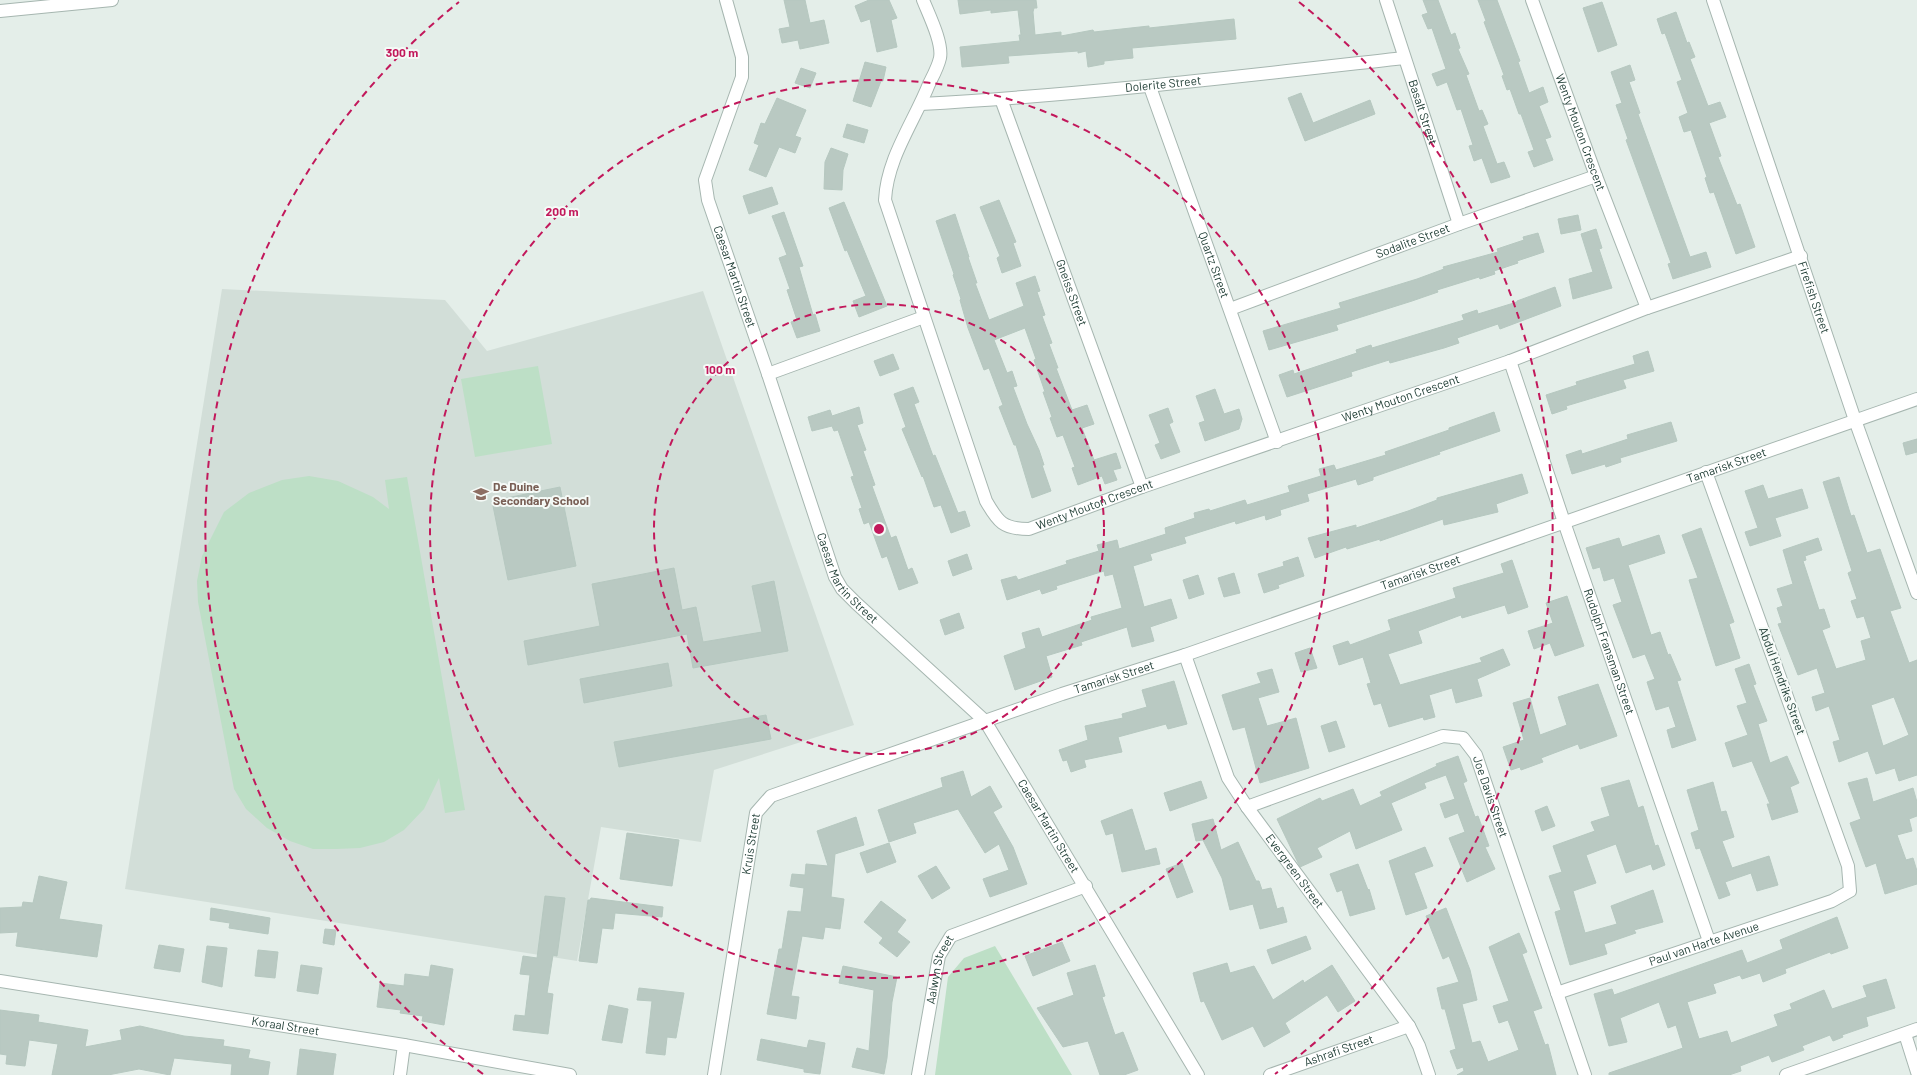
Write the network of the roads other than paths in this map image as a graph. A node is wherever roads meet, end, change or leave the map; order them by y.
1 (112, 0) edge
2 (726, 0) edge
3 (923, 0) edge
4 (1386, 0) edge
5 (1532, 0) edge
6 (1714, 0) edge
7 (0, 11) edge
8 (1404, 58) junction
9 (1150, 87) junction
10 (1001, 99) junction
11 (921, 104) junction
12 (1596, 176) junction
13 (1459, 224) junction
14 (1801, 256) junction
15 (1647, 308) junction
16 (1230, 309) junction
17 (924, 317) junction
18 (1510, 361) junction
19 (768, 374) junction
20 (1917, 400) edge
21 (1855, 420) junction
22 (1277, 442) junction
23 (1706, 472) junction
24 (1142, 487) junction
25 (1564, 522) junction
26 (1917, 593) edge
27 (1185, 655) junction
28 (985, 720) junction
29 (1247, 807) junction
30 (1086, 886) junction
31 (1850, 891) joint
32 (1710, 941) junction
33 (0, 981) edge
34 (1557, 993) junction
35 (1409, 1026) junction
36 (1917, 1030) edge
37 (1905, 1034) junction
38 (404, 1045) junction
39 (1917, 1072) edge
40 (400, 1075) edge
41 (570, 1075) edge
42 (714, 1075) edge
43 (918, 1075) edge
44 (1198, 1075) edge
45 (1270, 1075) edge
46 (1429, 1075) edge
47 (1585, 1075) edge
48 (1786, 1075) edge

1 - 7 street
2 - 19 street, Caesar Martin Street
3 - 11 street, Wenty Mouton Crescent
4 - 8 street, Basalt Street
5 - 12 street, Wenty Mouton Crescent
6 - 14 street, Firefish Street
8 - 9 street, Dolerite Street
8 - 13 street, Basalt Street
9 - 10 street, Dolerite Street
9 - 16 street, Quartz Street
10 - 11 street, Dolerite Street
10 - 24 street, Gneiss Street
11 - 17 street, Wenty Mouton Crescent
12 - 13 street, Sodalite Street
12 - 15 street, Wenty Mouton Crescent
13 - 16 street, Sodalite Street
14 - 15 street, Wenty Mouton Crescent
14 - 21 street, Firefish Street
15 - 18 street, Wenty Mouton Crescent
16 - 22 street, Quartz Street
17 - 19 street
17 - 24 street, Wenty Mouton Crescent
18 - 22 street, Wenty Mouton Crescent
18 - 25 street, Rudolph Fransman Street
19 - 28 street, Caesar Martin Street
20 - 21 street, Tamarisk Street
21 - 23 street, Tamarisk Street
21 - 26 street, Firefish Street
22 - 24 street, Wenty Mouton Crescent
23 - 25 street, Tamarisk Street
23 - 31 street, Abdul Hendriks Street
25 - 27 street, Tamarisk Street
25 - 32 street, Rudolph Fransman Street
27 - 28 street, Tamarisk Street
27 - 29 street, Evergreen Street
28 - 30 street, Caesar Martin Street
28 - 42 street, Kruis Street
29 - 34 street, Joe Davis Street
29 - 35 street, Evergreen Street
30 - 43 street, Aalwyn Street
30 - 44 street, Caesar Martin Street
31 - 32 street, Paul van Harte Avenue
32 - 34 street, Paul van Harte Avenue
33 - 38 street, Koraal Street
34 - 47 street, Joe Davis Street
35 - 45 street, Ashrafi Street
35 - 46 street, Evergreen Street
36 - 37 street
37 - 39 street
37 - 48 street
38 - 40 street
38 - 41 street, Koraal Street

